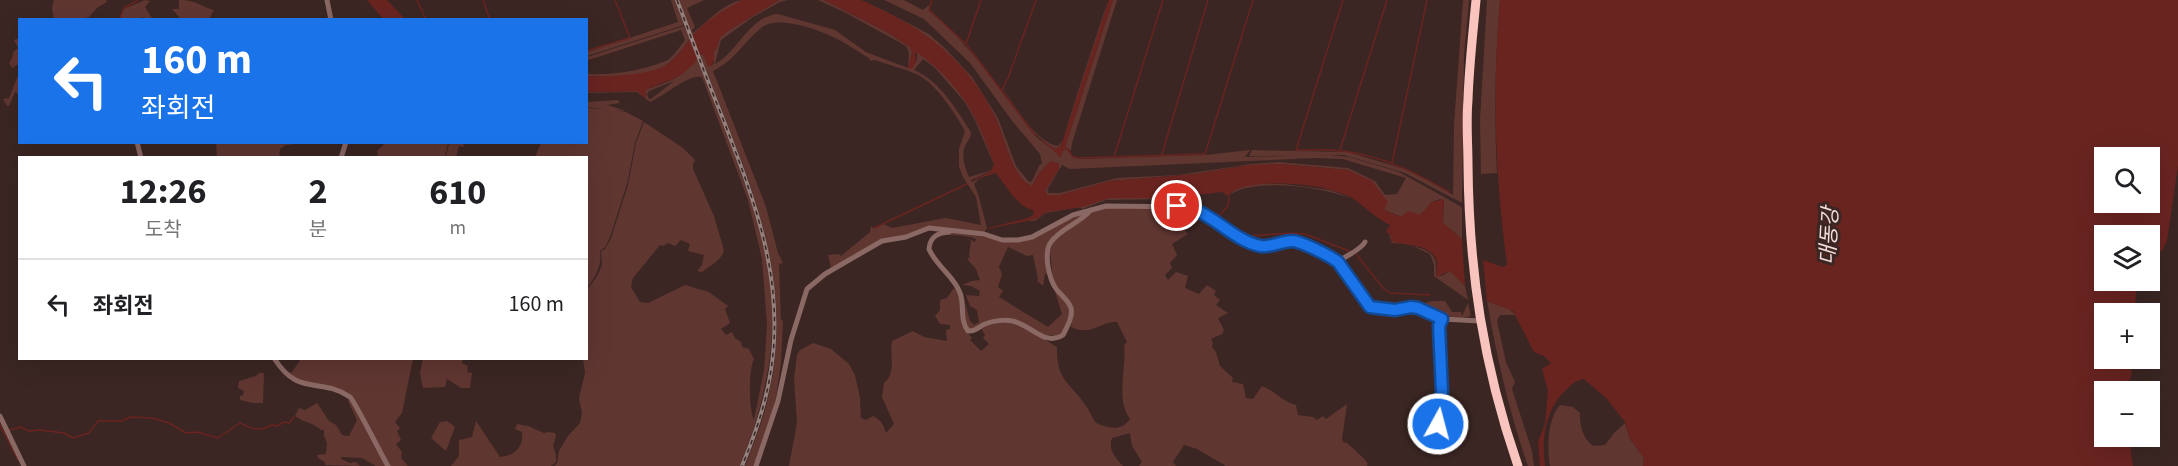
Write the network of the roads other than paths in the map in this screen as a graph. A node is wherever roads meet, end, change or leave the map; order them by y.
1 (327, 0) edge
2 (1476, 0) edge
3 (332, 18) edge
4 (1092, 209) junction
5 (951, 231) junction
6 (1365, 242) dead end
7 (1338, 262) junction
8 (1479, 317) junction
9 (1442, 319) junction
10 (275, 360) edge
11 (0, 416) edge
12 (1421, 428) dead end
13 (2, 430) edge
14 (24, 466) edge
15 (388, 466) edge
16 (756, 466) edge
17 (1518, 466) edge

1 - 3 street
2 - 8 highway
4 - 5 street
4 - 5 street
4 - 7 street
5 - 16 street
6 - 7 street
7 - 9 street
8 - 9 street
8 - 17 highway
9 - 12 street
10 - 15 street
11 - 13 street
13 - 14 street

